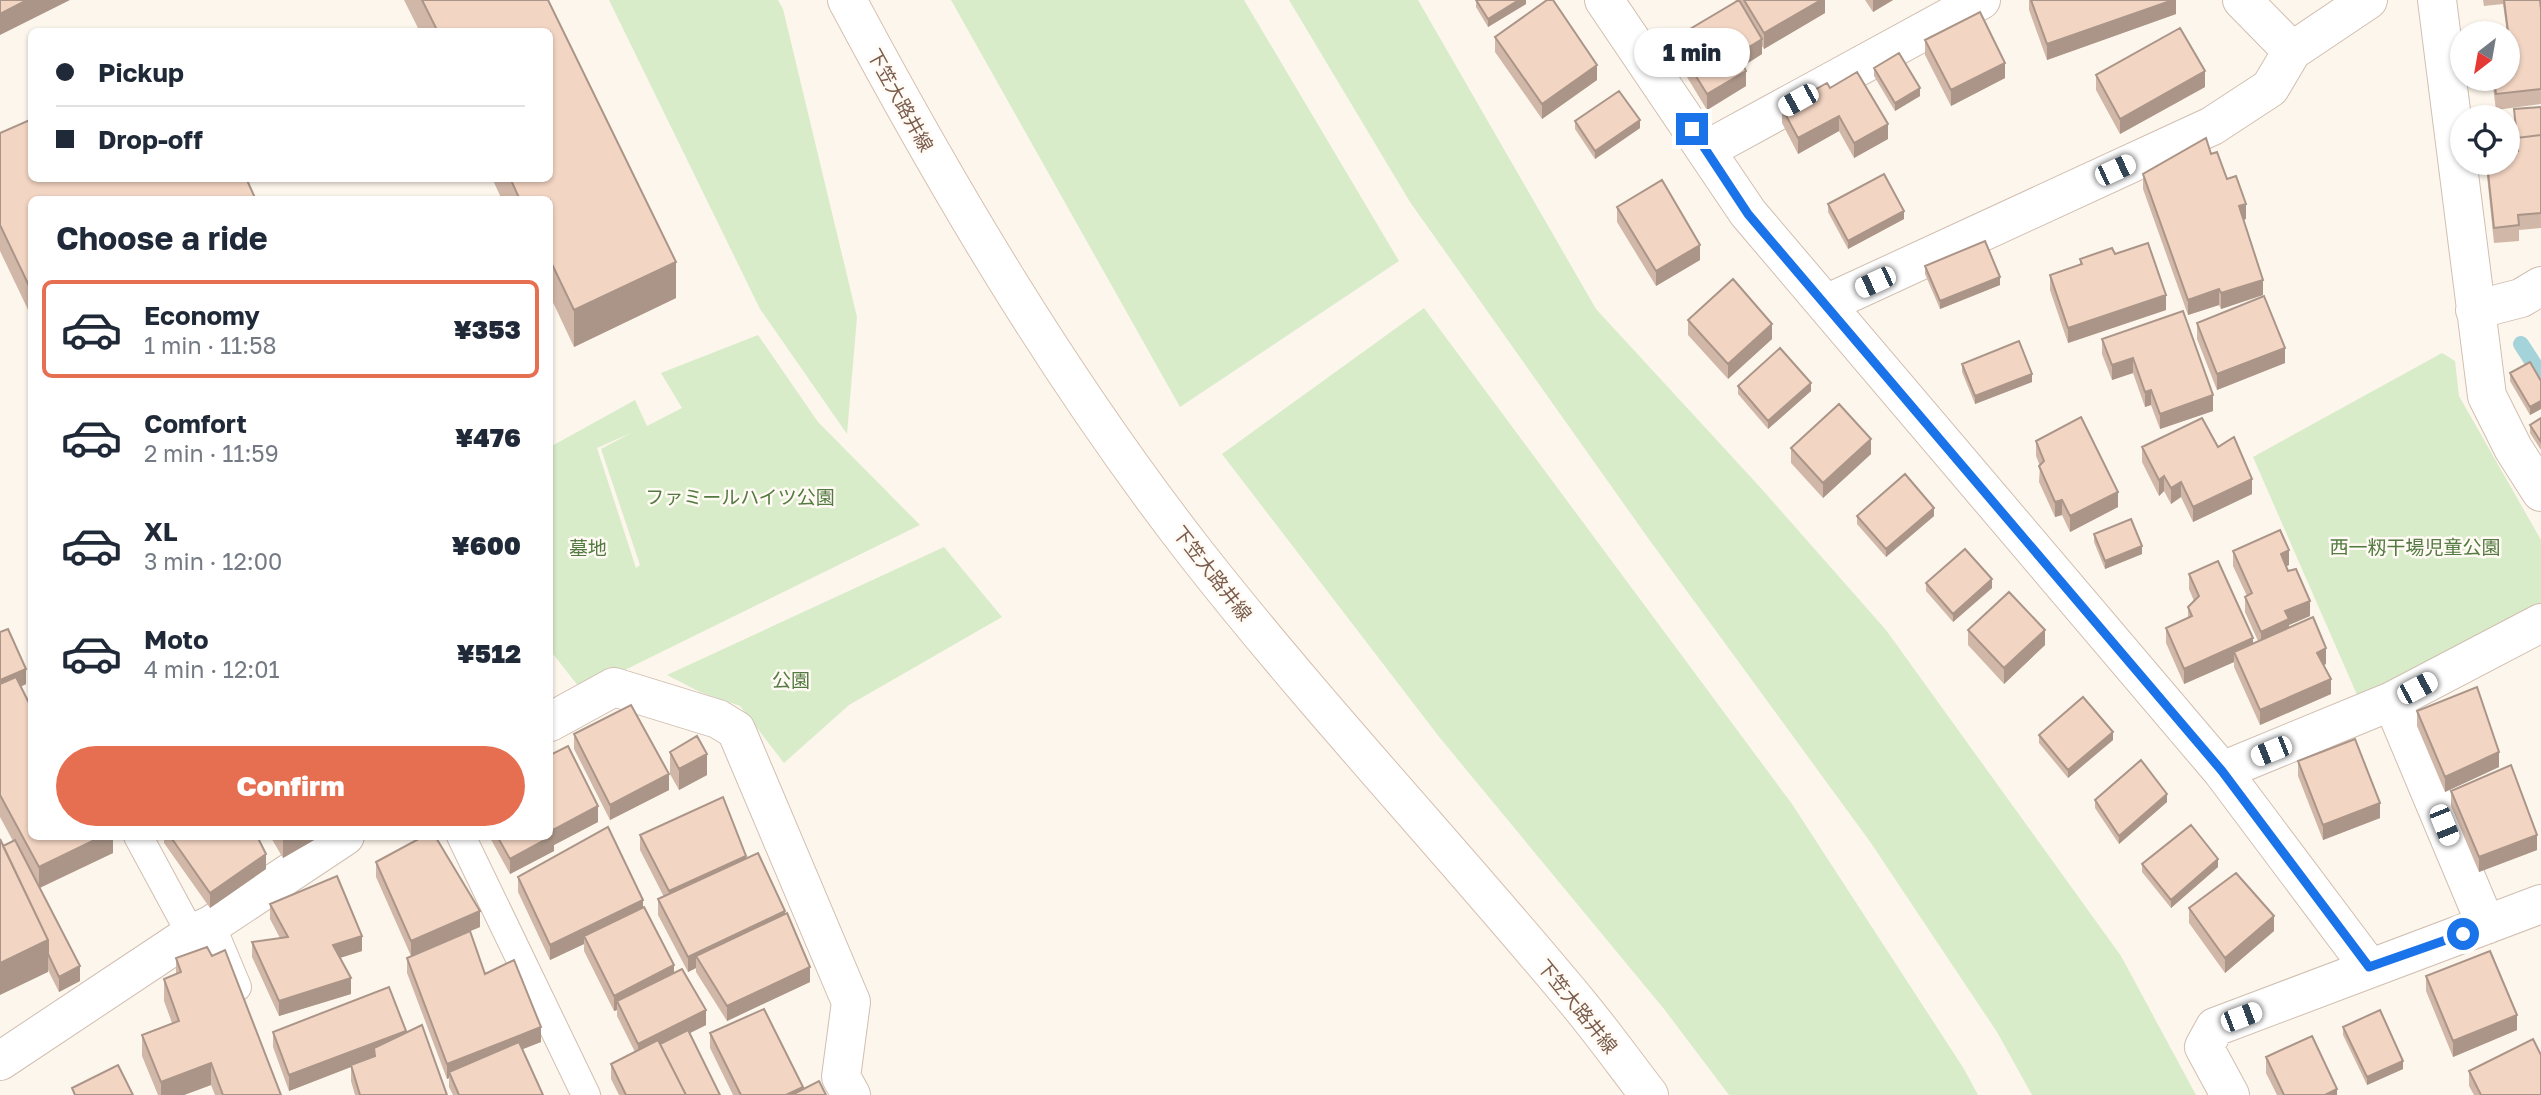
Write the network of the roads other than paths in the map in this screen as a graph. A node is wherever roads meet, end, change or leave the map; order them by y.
1 (847, 0) edge
2 (1604, 0) edge
3 (1981, 0) edge
4 (2242, 0) edge
5 (2368, 0) edge
6 (2437, 0) edge
7 (2292, 51) junction
8 (1706, 150) junction
9 (2541, 286) edge
10 (1826, 304) junction
11 (2474, 310) junction
12 (2541, 492) edge
13 (2541, 623) edge
14 (2392, 701) junction
15 (553, 720) edge
16 (2222, 771) junction
17 (141, 840) edge
18 (339, 840) edge
19 (463, 840) edge
20 (2541, 904) edge
21 (2486, 925) junction
22 (201, 929) junction
23 (2369, 967) junction
24 (246, 1010) edge
25 (0, 1061) edge
26 (586, 1095) edge
27 (851, 1095) edge
28 (1649, 1095) edge
29 (2230, 1095) edge

1 - 28 street, 下笠大路井線
2 - 8 street
3 - 8 street
4 - 7 street
5 - 7 street
6 - 11 street
7 - 10 street
8 - 10 street
9 - 11 street
10 - 16 street
11 - 12 street
13 - 14 street
14 - 16 street
14 - 21 street
15 - 27 street
16 - 23 street
17 - 22 lane
18 - 22 street
19 - 26 lane
20 - 21 street
21 - 23 street
22 - 24 lane
22 - 25 street
23 - 29 street

